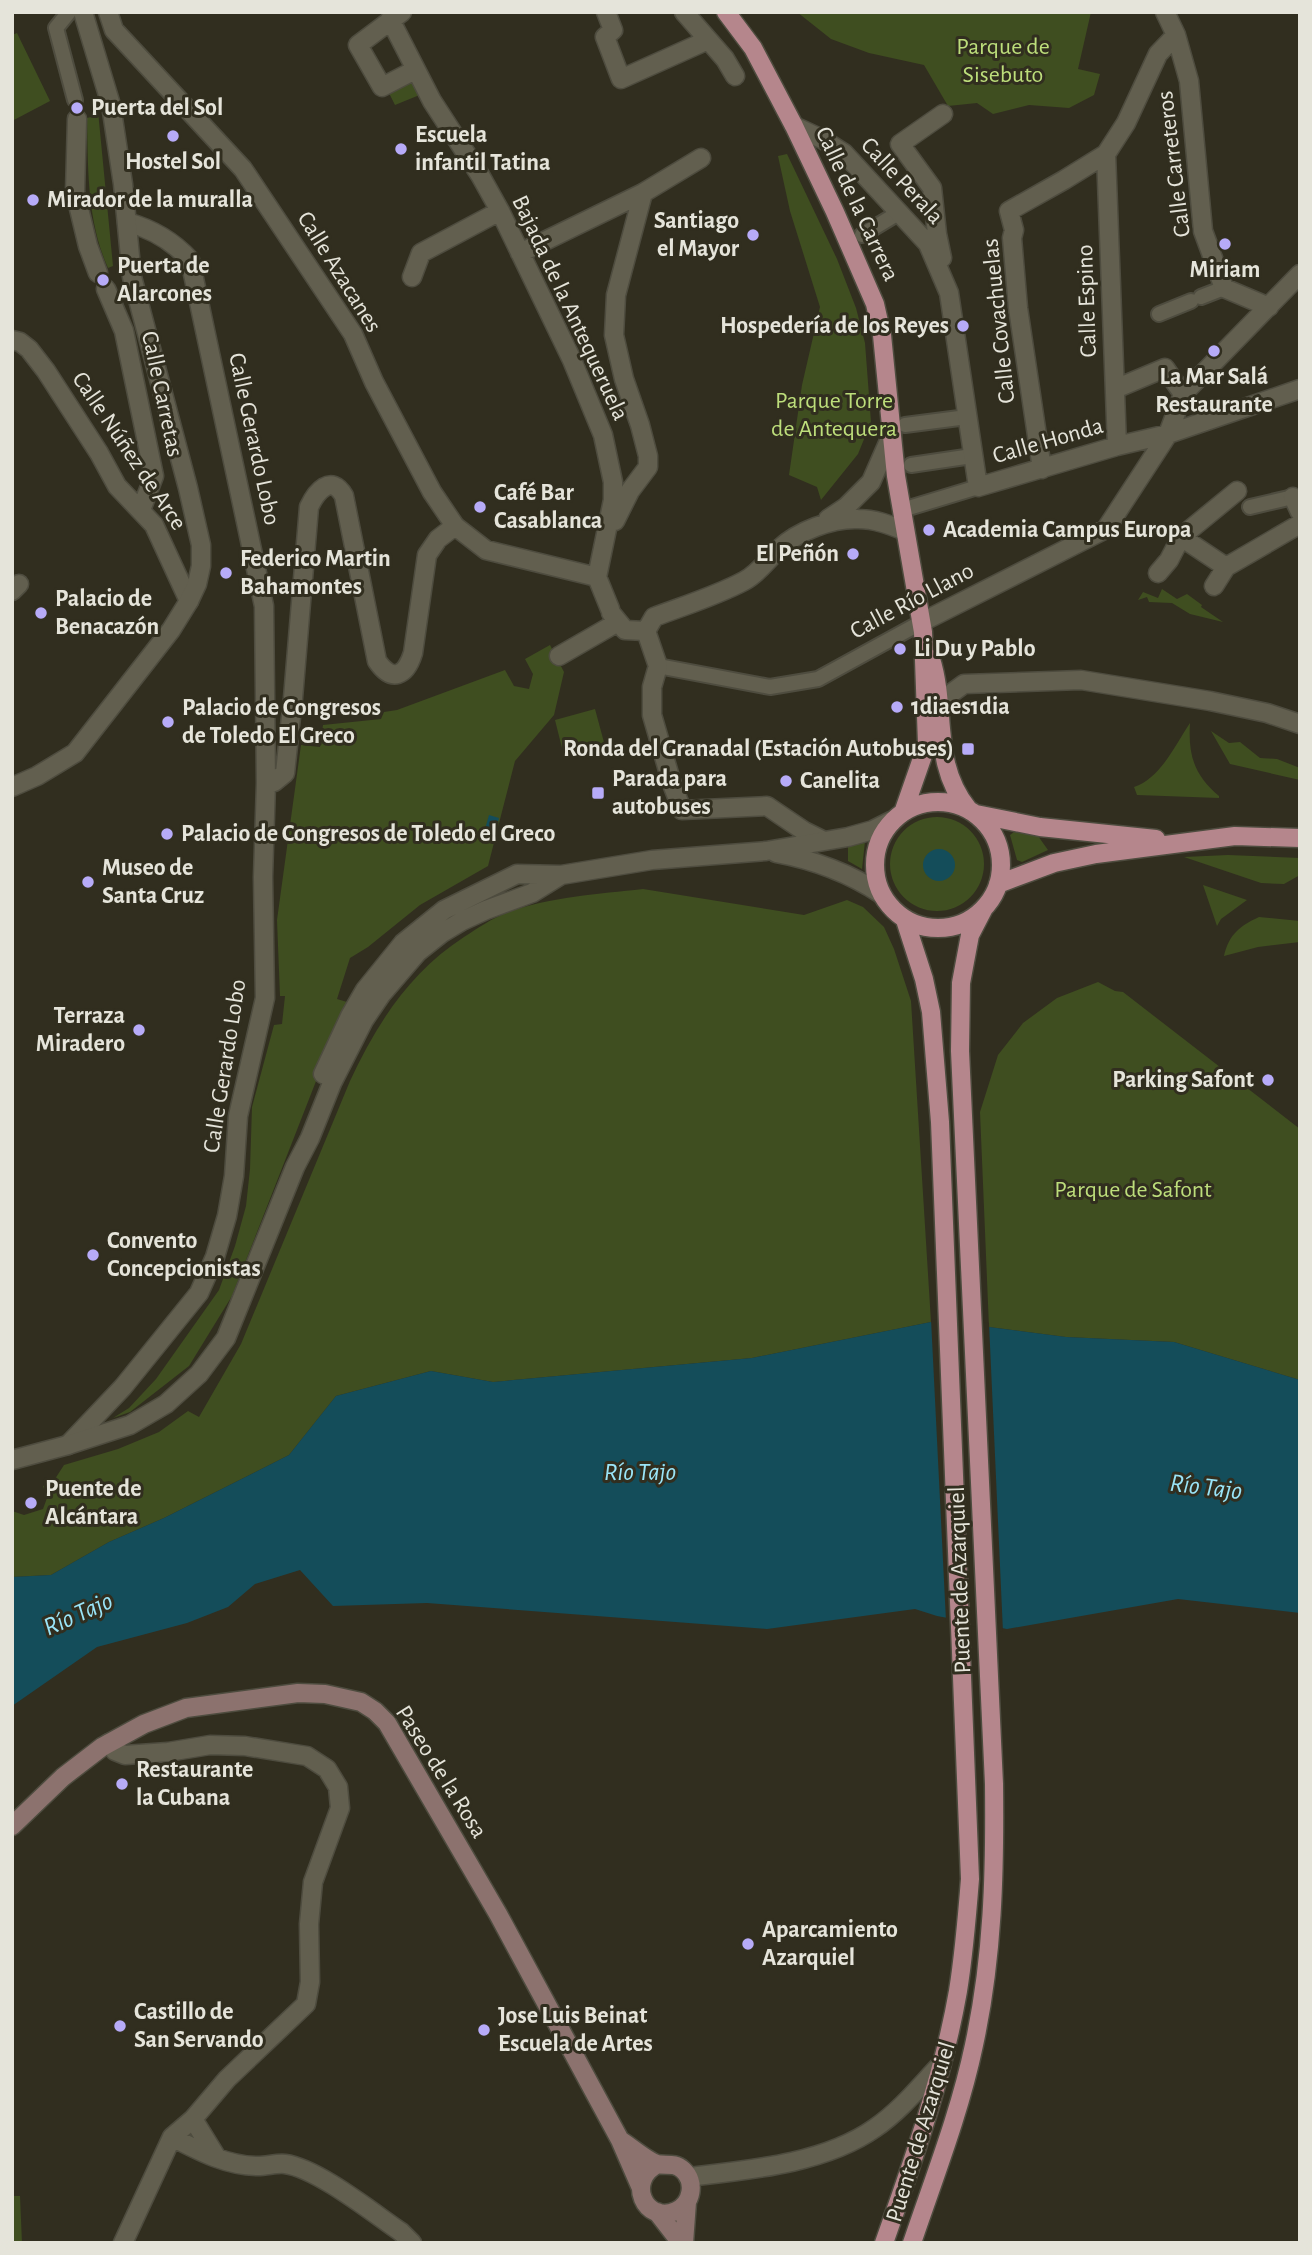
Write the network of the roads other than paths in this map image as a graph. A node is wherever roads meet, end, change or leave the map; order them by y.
1 (69, 12) edge
2 (83, 12) edge
3 (108, 12) edge
4 (606, 12) edge
5 (684, 12) edge
6 (726, 12) edge
7 (1166, 12) edge
8 (396, 16) edge
9 (1176, 35) junction
10 (708, 40) junction
11 (415, 70) junction
12 (735, 76) dead end
13 (75, 100) dead end
14 (943, 114) dead end
15 (77, 119) dead end
16 (794, 126) junction
17 (1106, 154) junction
18 (701, 158) dead end
19 (643, 193) junction
20 (934, 205) junction
21 (500, 211) junction
22 (906, 218) junction
23 (127, 222) junction
24 (862, 235) dead end
25 (520, 253) junction
26 (1300, 274) edge
27 (412, 278) dead end
28 (1224, 288) junction
29 (949, 293) junction
30 (1269, 307) junction
31 (1159, 314) dead end
32 (12, 340) edge
33 (1300, 388) edge
34 (1115, 389) junction
35 (1183, 394) junction
36 (967, 417) junction
37 (899, 429) junction
38 (1168, 434) junction
39 (1117, 446) junction
40 (972, 456) junction
41 (911, 465) dead end
42 (1042, 469) junction
43 (978, 487) junction
44 (1237, 491) dead end
45 (1296, 505) edge
46 (1250, 507) dead end
47 (141, 510) junction
48 (902, 510) junction
49 (1300, 524) edge
50 (455, 526) junction
51 (813, 529) junction
52 (905, 531) junction
53 (1181, 537) junction
54 (604, 543) junction
55 (1226, 567) junction
56 (1158, 573) dead end
57 (597, 577) junction
58 (1214, 586) dead end
59 (189, 601) junction
60 (613, 615) junction
61 (923, 627) junction
62 (646, 631) junction
63 (559, 656) dead end
64 (658, 666) junction
65 (939, 714) junction
66 (1300, 724) edge
67 (266, 783) junction
68 (15, 786) edge
69 (972, 811) junction
70 (898, 816) junction
71 (1300, 838) edge
72 (822, 840) junction
73 (1191, 842) junction
74 (766, 850) junction
75 (561, 875) junction
76 (998, 884) junction
77 (881, 894) junction
78 (984, 908) junction
79 (905, 920) junction
80 (295, 1167) junction
81 (68, 1445) junction
82 (14, 1461) edge
83 (110, 1743) junction
84 (12, 1826) edge
85 (941, 2064) junction
86 (193, 2119) junction
87 (172, 2137) junction
88 (620, 2140) junction
89 (217, 2158) junction
90 (658, 2164) junction
91 (688, 2177) junction
92 (640, 2186) junction
93 (687, 2202) junction
94 (657, 2212) junction
95 (123, 2243) edge
96 (412, 2243) edge
97 (683, 2243) edge
98 (884, 2243) edge
99 (912, 2243) edge

1 - 13 street
2 - 23 street
3 - 50 street, Calle Azacanes
4 - 10 street
5 - 10 street
6 - 16 main road, Calle de la Carrera
7 - 9 street, Calle Carreteros
8 - 11 street, Bajada de la Antequeruela
8 - 11 street
9 - 17 street
9 - 28 street, Calle Carreteros
10 - 12 street
11 - 21 street, Bajada de la Antequeruela
14 - 20 street, Calle Perala
15 - 47 street, Calle Carretas
16 - 22 street, Calle Perala
16 - 37 main road, Calle de la Carrera
17 - 34 street, Calle Espino
17 - 42 street, Calle Covachuelas
18 - 19 street
19 - 25 street
19 - 54 street
20 - 22 street
20 - 29 street, Calle Perala
21 - 25 street, Bajada de la Antequeruela
21 - 27 street
22 - 24 street
22 - 29 street, Calle Perala
23 - 59 street
23 - 67 street, Calle Gerardo Lobo
25 - 54 street, Bajada de la Antequeruela
26 - 30 street
28 - 30 street
28 - 31 street
29 - 36 street, Calle Perala
30 - 35 street
32 - 47 street, Calle Núñez de Arce
33 - 38 street, Calle Honda
34 - 35 street, Calle Honda
34 - 39 street, Calle Espino
35 - 38 street
36 - 37 street
36 - 40 street, Calle Perala
37 - 48 main road, Calle de la Carrera
37 - 51 street, Calle de la Carrera
38 - 39 street, Calle Honda
38 - 61 street, Calle Río Llano
39 - 42 street, Calle Honda
40 - 41 street
40 - 43 street, Calle Perala
42 - 43 street, Calle Honda
43 - 48 street, Calle Honda
44 - 53 street
45 - 46 street
47 - 59 street, Calle Núñez de Arce
48 - 52 main road, Calle de la Carrera
49 - 55 street
50 - 57 street, Calle Azacanes
50 - 67 street
51 - 52 street, Calle de la Carrera
51 - 62 street, Calle de la Carrera
52 - 61 main road, Calle de la Carrera
53 - 55 street
53 - 56 street
54 - 57 street
55 - 58 street
57 - 60 street
59 - 68 street
60 - 62 street
60 - 63 street
61 - 64 street, Calle Río Llano
61 - 65 main road
61 - 70 main road
62 - 64 street
64 - 72 street
65 - 66 street
65 - 69 main road
67 - 81 street, Calle Gerardo Lobo
69 - 70 main road
69 - 73 main road
69 - 76 main road
70 - 72 street
70 - 77 main road
71 - 73 main road
72 - 74 street
73 - 76 main road
74 - 75 street
74 - 77 street
75 - 80 street
75 - 80 street
76 - 78 main road
77 - 79 main road
78 - 79 main road
78 - 99 main road, Puente de Azarquiel
79 - 85 main road, Puente de Azarquiel
80 - 81 street
81 - 82 street
83 - 84 main road, Paseo de la Rosa
83 - 86 street
83 - 88 main road, Paseo de la Rosa
85 - 91 street
85 - 98 main road, Puente de Azarquiel
86 - 87 street
86 - 89 street
87 - 89 street
87 - 95 street
88 - 90 main road, Paseo de la Rosa
88 - 92 main road, Paseo de la Rosa
89 - 96 street
90 - 91 main road, Paseo de la Rosa
90 - 92 main road
91 - 93 main road, Paseo de la Rosa
92 - 94 main road, Paseo de la Rosa
93 - 94 main road
93 - 97 main road, Paseo de la Rosa
94 - 97 main road, Paseo de la Rosa

